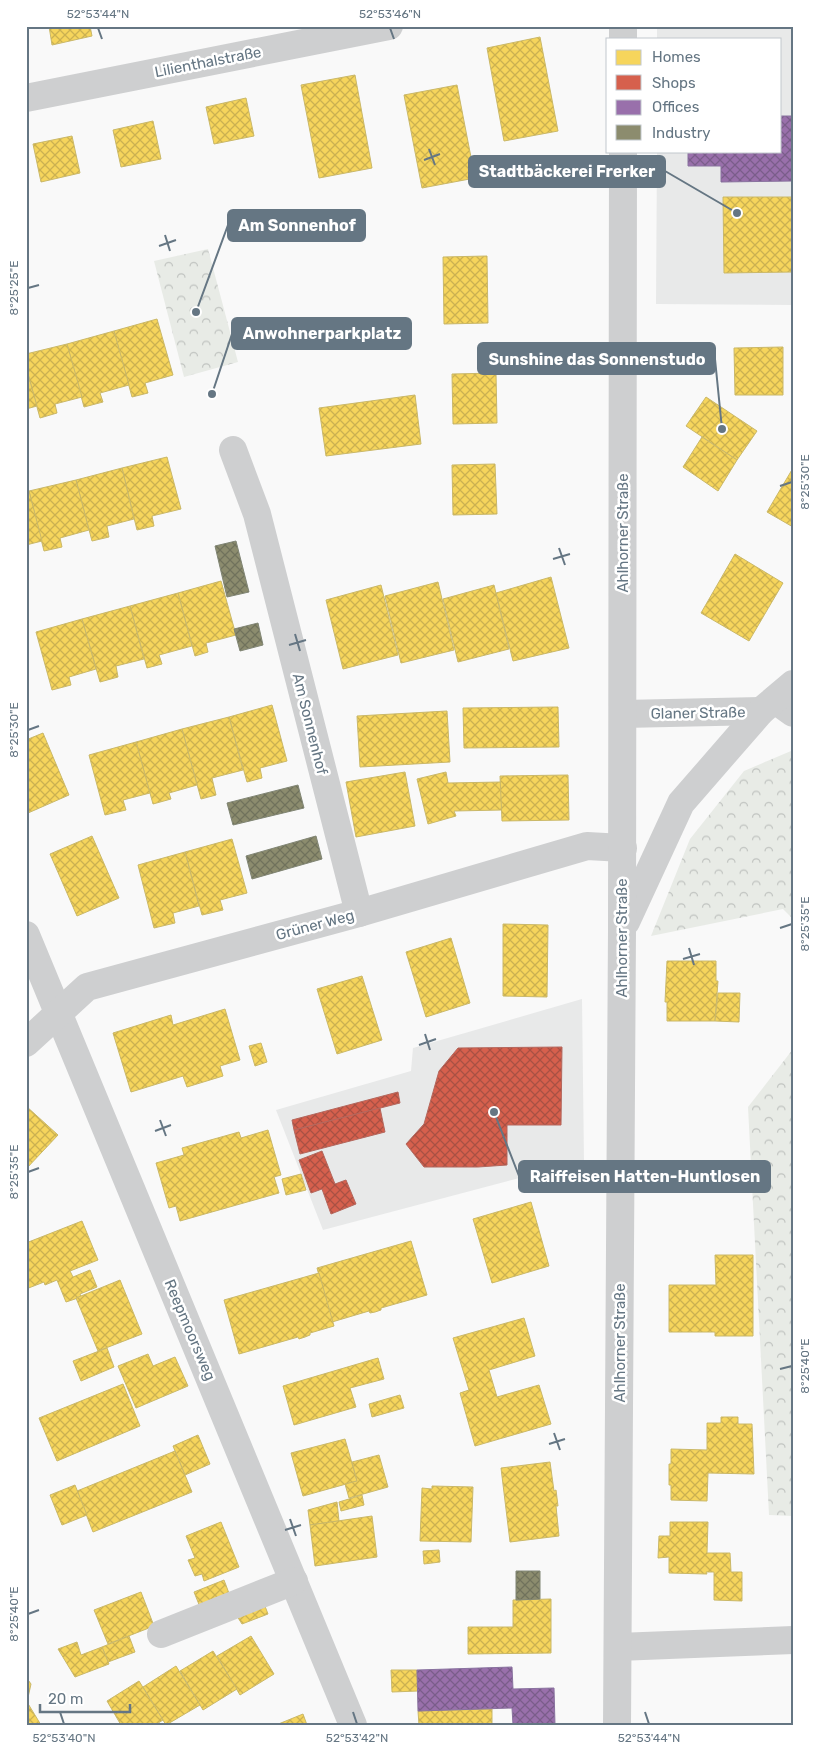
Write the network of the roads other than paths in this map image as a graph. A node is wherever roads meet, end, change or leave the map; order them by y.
1 (389, 26) edge
2 (26, 98) edge
3 (623, 152) edge
4 (233, 450) dead end
5 (780, 702) edge
6 (623, 714) junction
7 (623, 848) junction
8 (359, 913) junction
9 (622, 930) junction
10 (26, 936) edge
11 (58, 1014) junction
12 (26, 1043) edge
13 (294, 1581) junction
14 (161, 1634) dead end
15 (793, 1640) edge
16 (618, 1647) junction
17 (353, 1725) edge
18 (618, 1725) edge

1 - 2 street, Lilienthalstraße
3 - 6 street, Ahlhorner Straße
4 - 8 street, Am Sonnenhof
5 - 6 street, Glaner Straße
5 - 9 street
6 - 7 street, Ahlhorner Straße
7 - 8 street, Grüner Weg
7 - 9 street, Ahlhorner Straße
8 - 11 street, Grüner Weg
9 - 16 street, Ahlhorner Straße
10 - 11 street, Reepmoorsweg
11 - 12 street, Grüner Weg
11 - 13 street, Reepmoorsweg
13 - 14 street
13 - 17 street, Reepmoorsweg
15 - 16 street
16 - 18 street, Ahlhorner Straße

